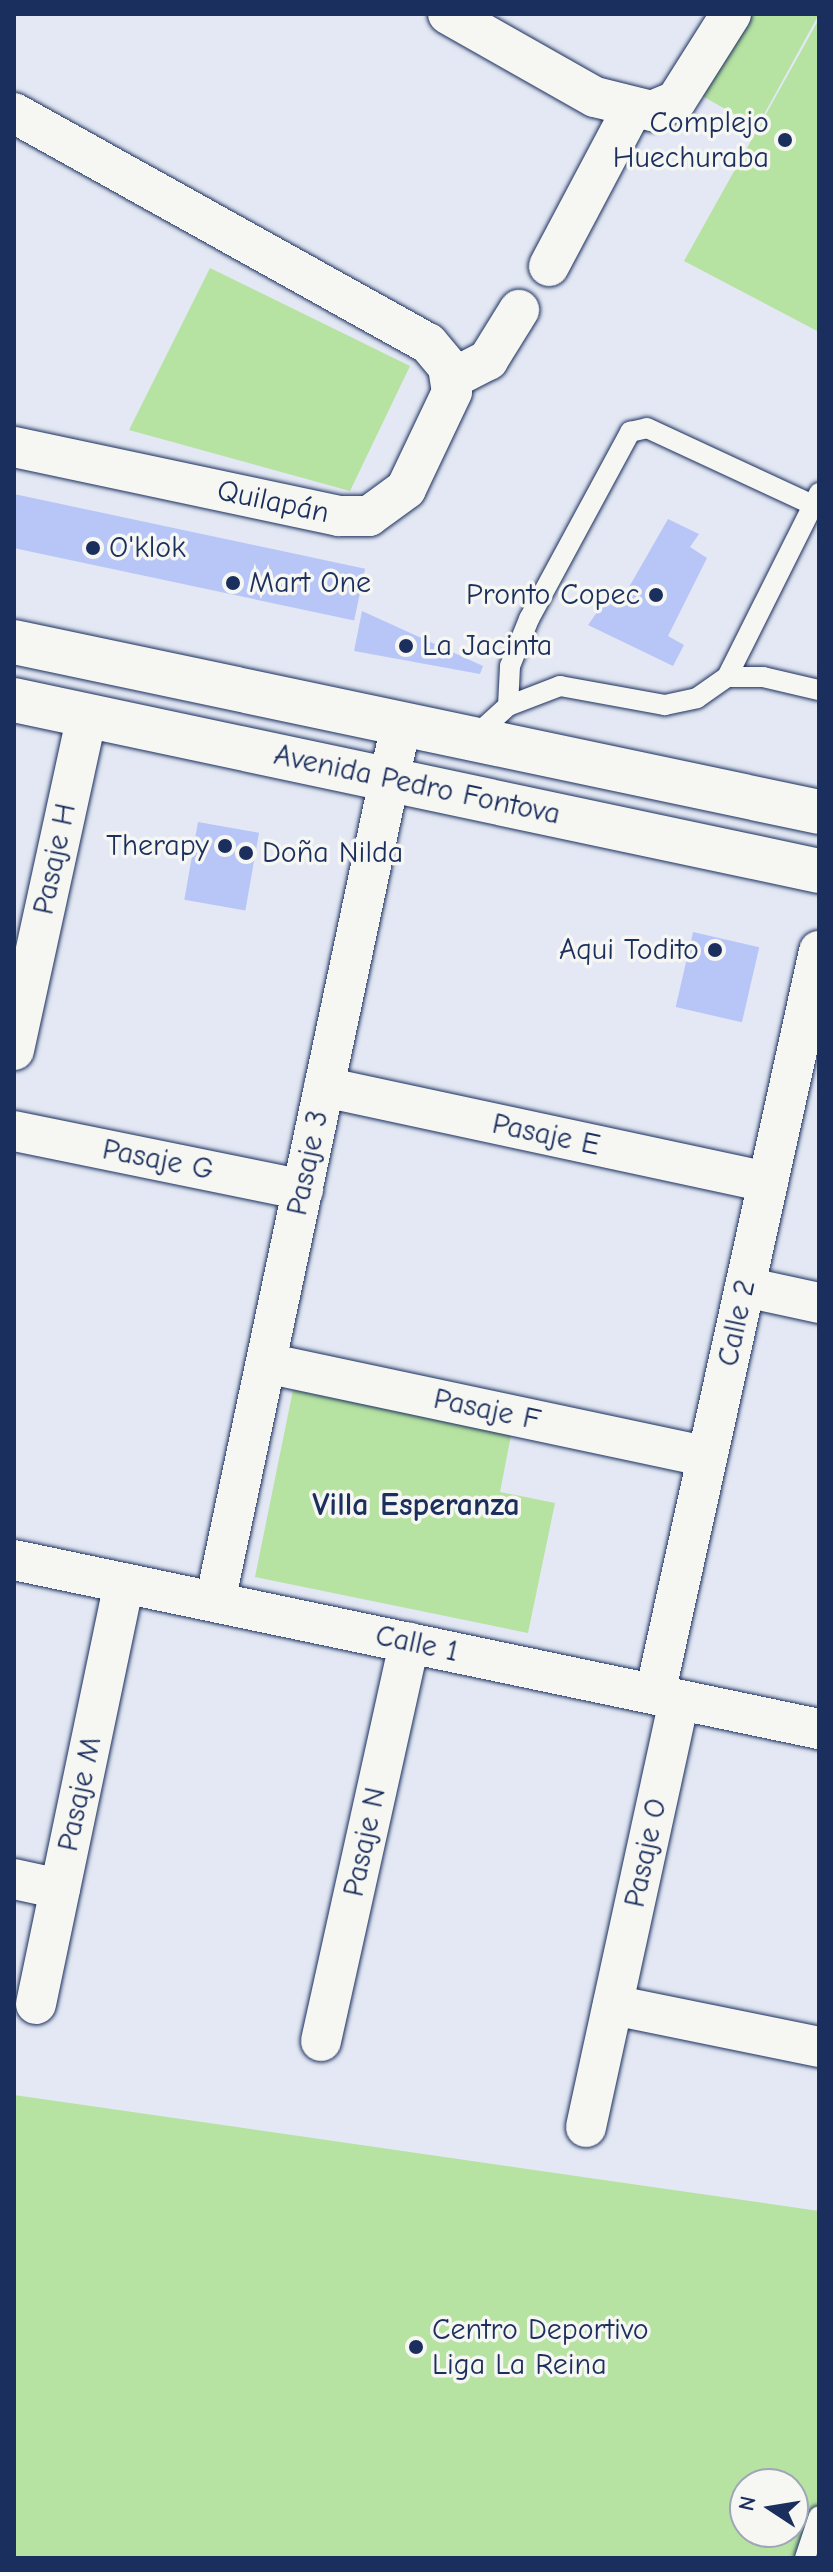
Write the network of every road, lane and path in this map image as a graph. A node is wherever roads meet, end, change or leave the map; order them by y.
1 (448, 14) edge
2 (731, 14) edge
3 (632, 109) junction
4 (14, 113) edge
5 (549, 266) dead end
6 (519, 310) dead end
7 (451, 379) junction
8 (14, 447) edge
9 (816, 499) edge
10 (14, 642) edge
11 (727, 677) junction
12 (819, 690) edge
13 (14, 700) edge
14 (508, 706) junction
15 (87, 715) junction
16 (401, 724) junction
17 (471, 739) junction
18 (389, 780) junction
19 (819, 812) edge
20 (819, 871) edge
21 (819, 951) edge
22 (19, 1005) edge
23 (14, 1050) edge
24 (324, 1087) junction
25 (14, 1131) edge
26 (768, 1182) junction
27 (303, 1190) junction
28 (745, 1287) junction
29 (819, 1303) edge
30 (266, 1363) junction
31 (707, 1457) junction
32 (14, 1560) edge
33 (124, 1583) junction
34 (215, 1602) junction
35 (409, 1643) junction
36 (667, 1697) junction
37 (819, 1729) edge
38 (14, 1879) edge
39 (60, 1889) junction
40 (36, 2004) dead end
41 (613, 2005) junction
42 (321, 2041) dead end
43 (819, 2047) edge
44 (586, 2127) dead end
45 (819, 2516) edge
46 (805, 2558) edge

1 - 3 street
2 - 3 street
3 - 5 street
4 - 7 street
6 - 7 street
7 - 8 street, Quilapán
9 - 11 lane
9 - 14 lane
10 - 16 street, Avenida Pedro Fontova
11 - 12 lane
11 - 14 lane
13 - 15 street, Avenida Pedro Fontova
14 - 17 lane
15 - 18 street, Avenida Pedro Fontova
15 - 22 street, Pasaje H
16 - 17 street, Avenida Pedro Fontova
16 - 18 street, Pasaje 3
17 - 19 street, Avenida Pedro Fontova
18 - 20 street, Avenida Pedro Fontova
18 - 24 street, Pasaje 3
21 - 26 street, Calle 2
22 - 23 street, Pasaje H
24 - 26 street, Pasaje E
24 - 27 street, Pasaje 3
25 - 27 street, Pasaje G
26 - 28 street, Calle 2
27 - 30 street, Pasaje 3
28 - 29 street
28 - 31 street, Calle 2
30 - 31 street, Pasaje F
30 - 34 street, Pasaje 3
31 - 36 street, Calle 2
32 - 33 street, Calle 1
33 - 34 street, Calle 1
33 - 39 street, Pasaje M
34 - 35 street, Calle 1
35 - 36 street, Calle 1
35 - 42 street, Pasaje N
36 - 37 street, Calle 1
36 - 41 street, Pasaje O
38 - 39 street
39 - 40 street, Pasaje M
41 - 43 street
41 - 44 street, Pasaje O
45 - 46 lane

